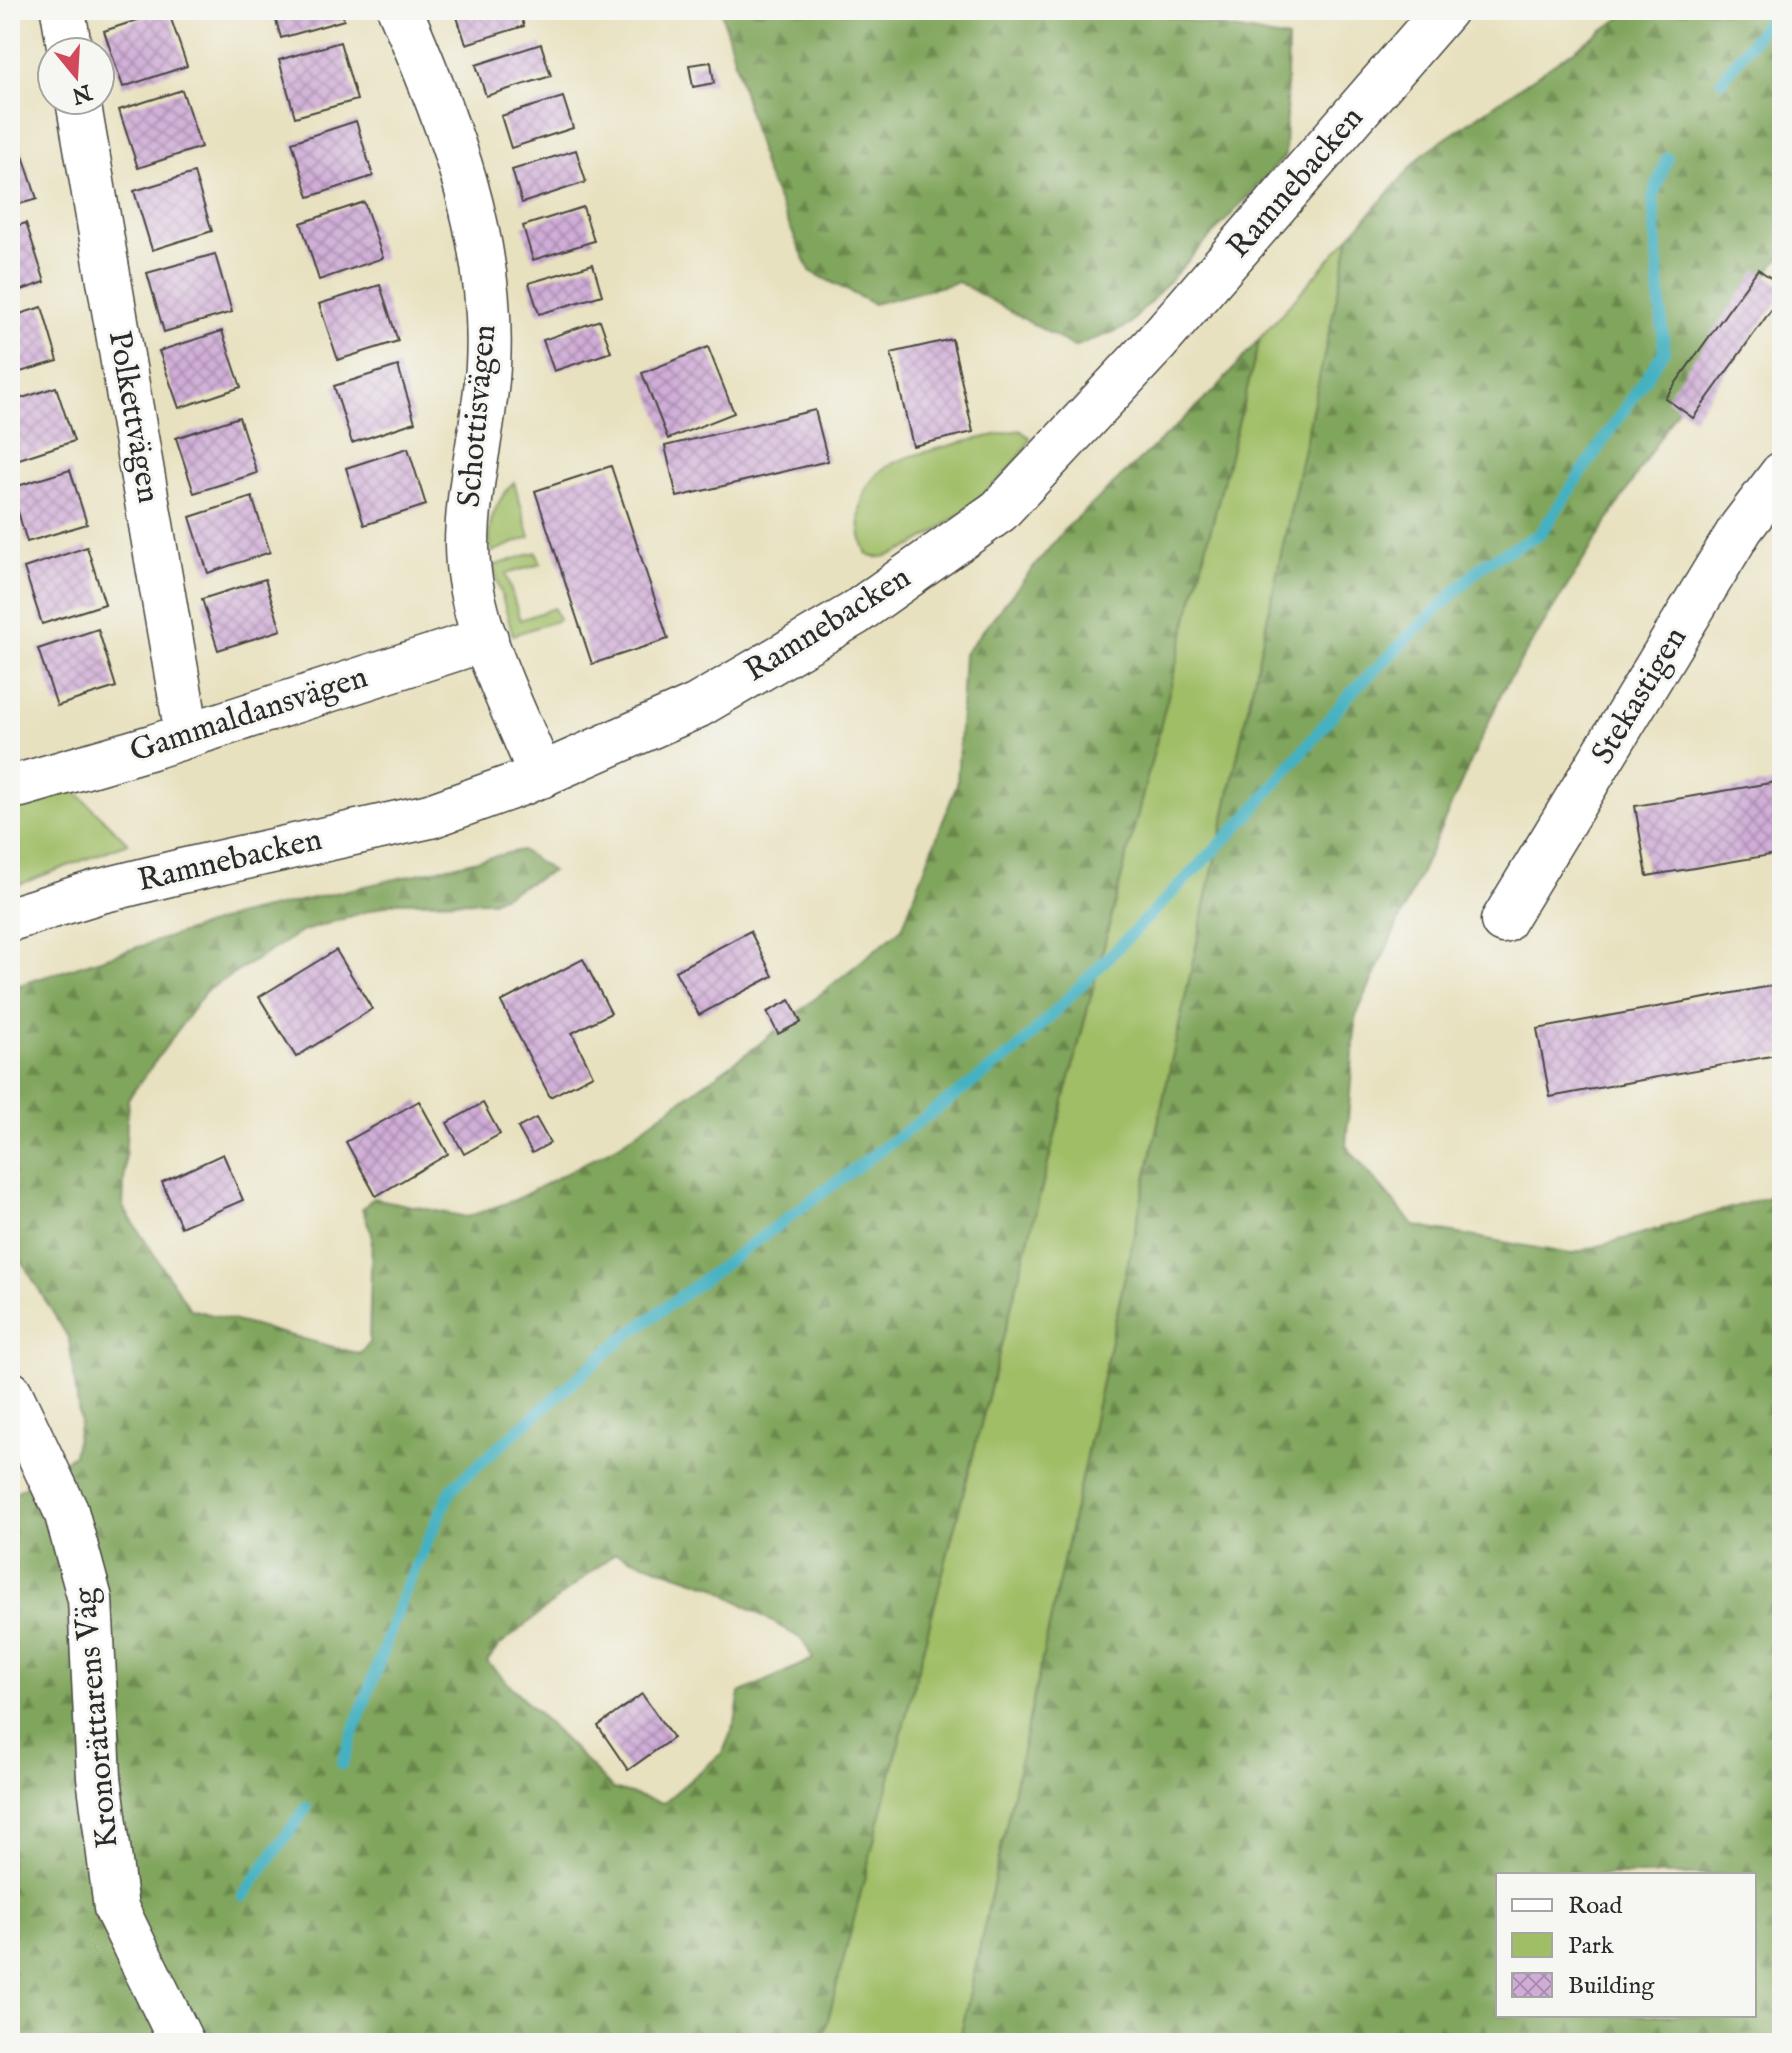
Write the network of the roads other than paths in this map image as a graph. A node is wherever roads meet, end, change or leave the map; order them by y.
1 (63, 10) edge
2 (400, 10) edge
3 (1445, 10) edge
4 (67, 36) edge
5 (81, 116) edge
6 (1782, 474) edge
7 (486, 639) junction
8 (187, 734) junction
9 (541, 776) junction
10 (10, 784) edge
11 (10, 919) edge
12 (1503, 921) dead end
13 (10, 1393) edge
14 (182, 2043) edge

1 - 4 street
2 - 7 street, Schottisvägen
3 - 9 street, Ramnebacken
5 - 8 street, Polkettvägen
6 - 12 street, Stekastigen
7 - 8 street, Gammaldansvägen
7 - 9 street, Schottisvägen
8 - 10 street, Gammaldansvägen
9 - 11 street, Ramnebacken
13 - 14 street, Kronorättarens Väg

